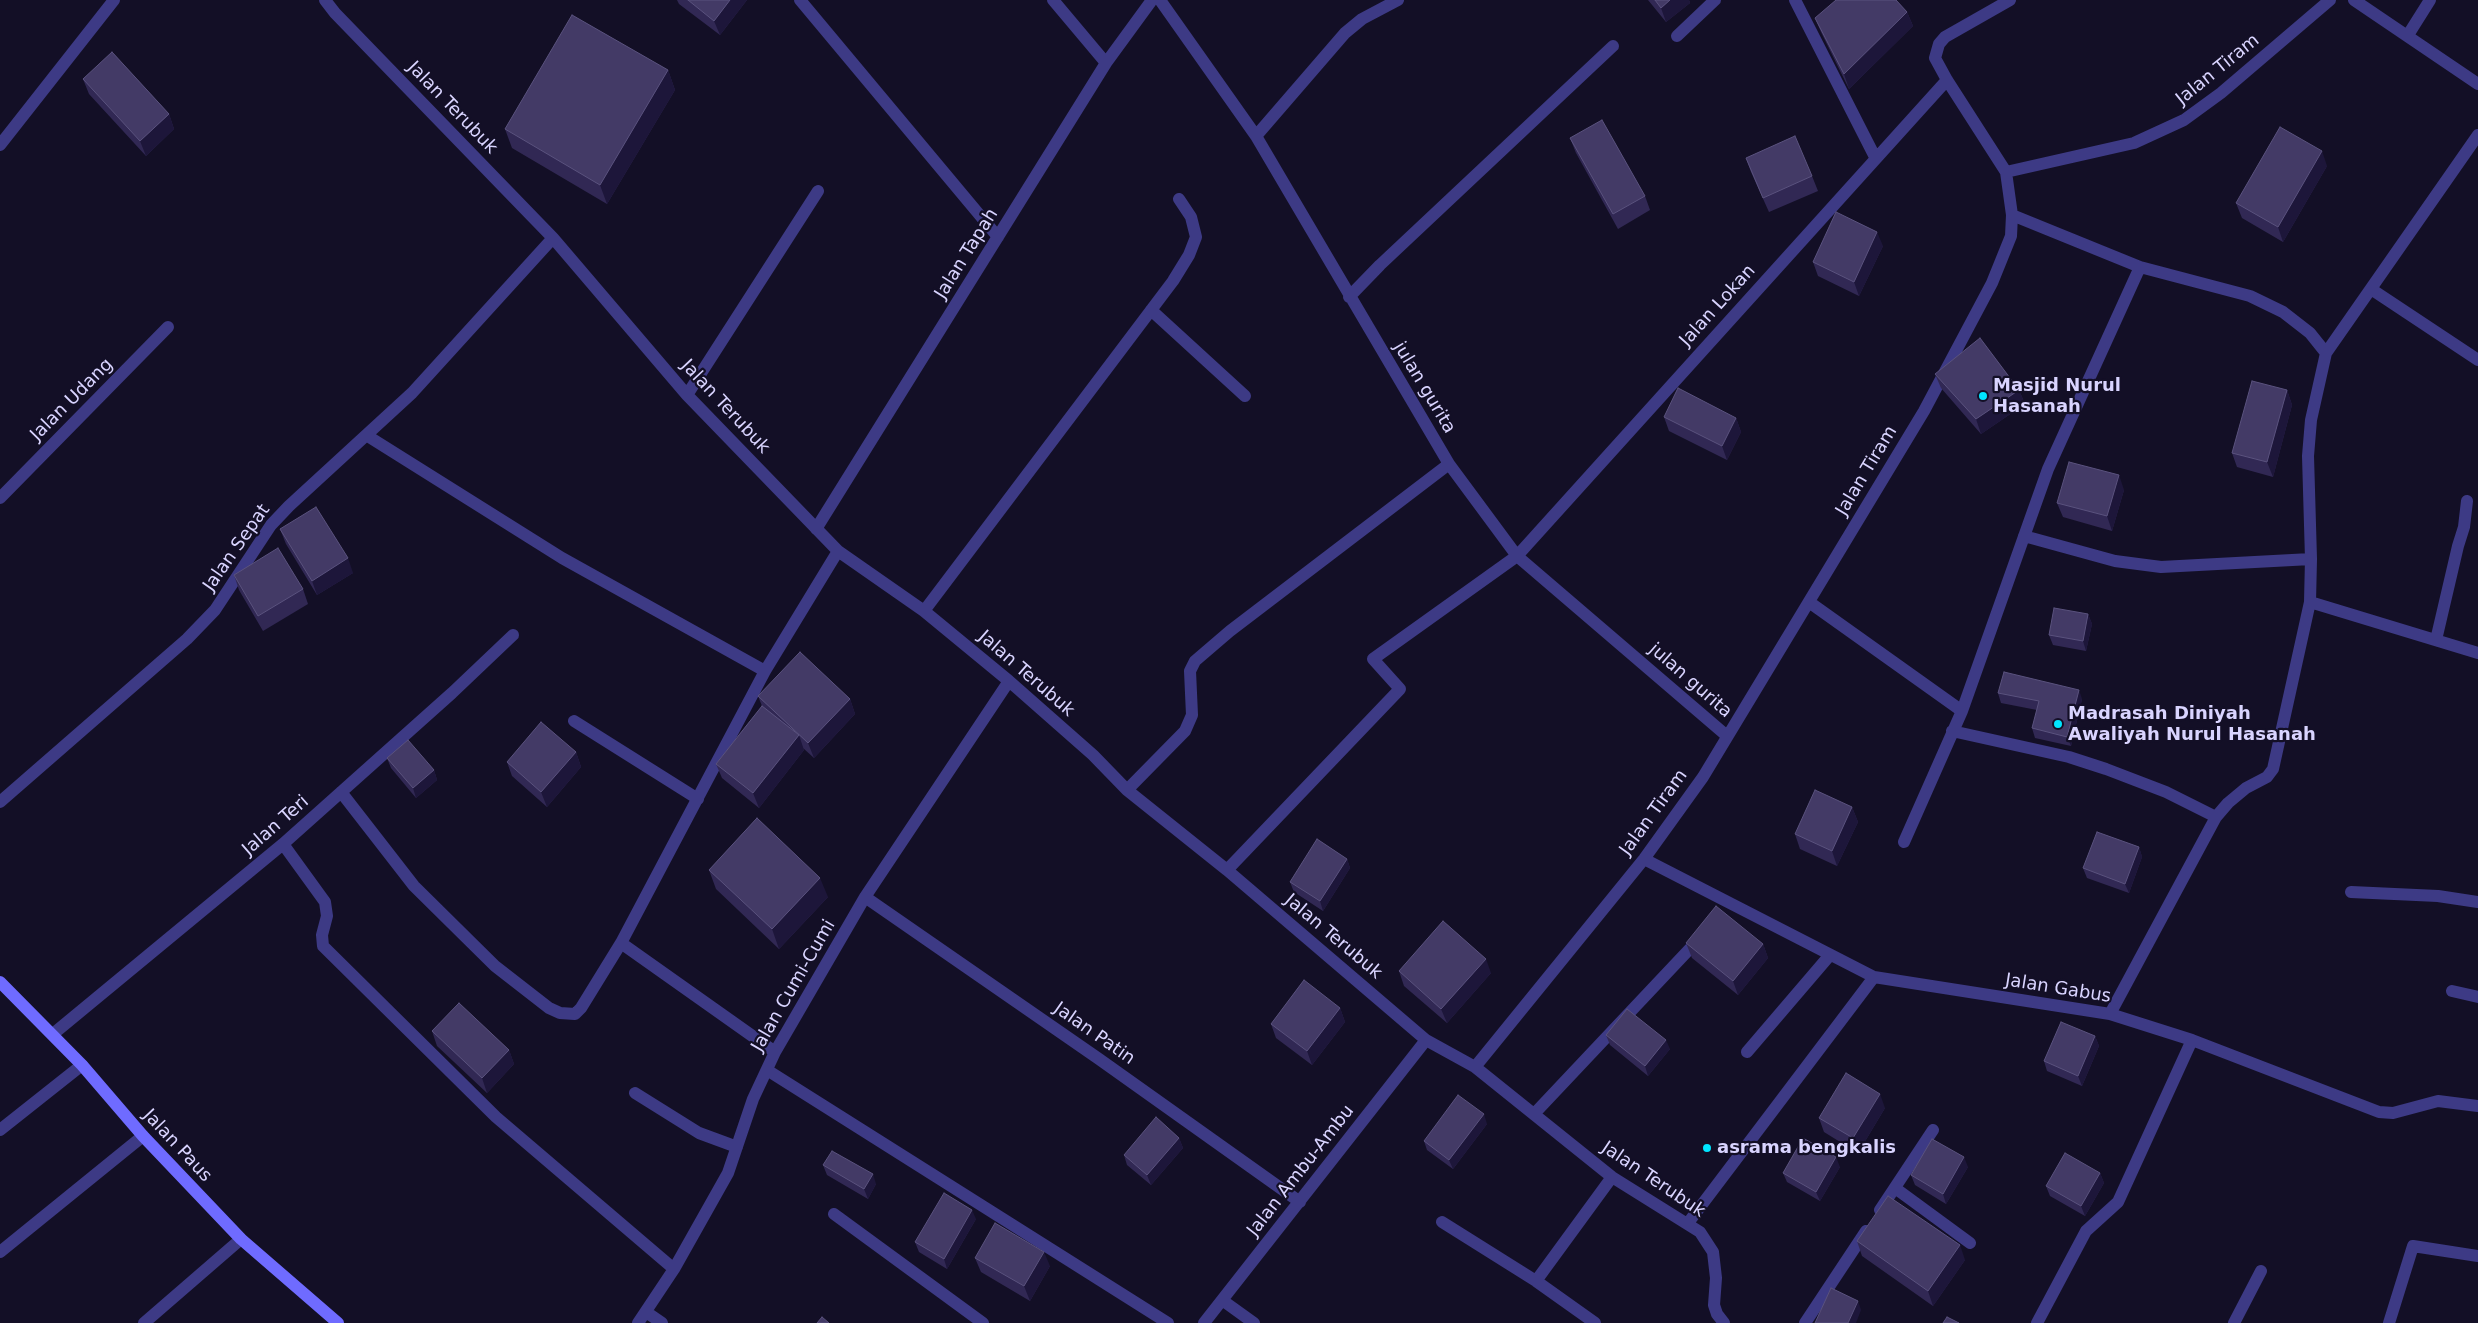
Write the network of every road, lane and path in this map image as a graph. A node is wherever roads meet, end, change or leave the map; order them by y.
1 (114, 0) edge
2 (325, 0) edge
3 (800, 0) edge
4 (1053, 0) edge
5 (1152, 0) edge
6 (1160, 0) edge
7 (1398, 0) edge
8 (1715, 0) edge
9 (1796, 0) edge
10 (2010, 0) edge
11 (2330, 0) edge
12 (2354, 0) edge
13 (2430, 0) edge
14 (2408, 35) junction
15 (1677, 36) dead end
16 (1613, 46) dead end
17 (1106, 63) junction
18 (1947, 80) junction
19 (2478, 84) edge
20 (1256, 136) junction
21 (2478, 136) edge
22 (0, 145) edge
23 (1875, 156) junction
24 (2006, 172) junction
25 (818, 191) dead end
26 (1179, 199) dead end
27 (2012, 215) junction
28 (998, 237) junction
29 (553, 238) junction
30 (2140, 267) junction
31 (2371, 289) junction
32 (1350, 297) junction
33 (1151, 310) junction
34 (168, 327) dead end
35 (2326, 353) junction
36 (2478, 360) edge
37 (687, 395) junction
38 (1245, 396) dead end
39 (366, 435) junction
40 (1449, 464) junction
41 (0, 498) edge
42 (2467, 501) dead end
43 (816, 528) junction
44 (2024, 536) junction
45 (838, 551) junction
46 (1517, 556) junction
47 (2311, 559) junction
48 (1809, 602) junction
49 (2310, 602) junction
50 (924, 611) junction
51 (513, 635) dead end
52 (2436, 640) junction
53 (2478, 653) edge
54 (765, 671) junction
55 (1009, 682) junction
56 (1962, 711) junction
57 (574, 721) dead end
58 (1952, 731) junction
59 (1727, 736) junction
60 (1127, 790) junction
61 (341, 792) junction
62 (698, 799) junction
63 (0, 802) edge
64 (2216, 817) junction
65 (1904, 842) dead end
66 (283, 844) junction
67 (1644, 860) junction
68 (1227, 870) junction
69 (2351, 892) dead end
70 (865, 897) junction
71 (2478, 902) edge
72 (1710, 925) edge
73 (622, 943) junction
74 (1830, 955) junction
75 (1874, 977) junction
76 (0, 982) edge
77 (2452, 992) dead end
78 (2478, 997) edge
79 (2110, 1014) junction
80 (53, 1034) junction
81 (1426, 1040) junction
82 (2192, 1040) junction
83 (775, 1052) junction
84 (1747, 1052) dead end
85 (82, 1065) junction
86 (1474, 1068) junction
87 (767, 1070) junction
88 (635, 1093) dead end
89 (2478, 1106) edge
90 (1534, 1114) junction
91 (0, 1130) edge
92 (1933, 1130) dead end
93 (143, 1136) junction
94 (737, 1148) junction
95 (1612, 1177) junction
96 (1895, 1188) junction
97 (1300, 1202) junction
98 (834, 1214) dead end
99 (1442, 1222) dead end
100 (1688, 1223) junction
101 (241, 1239) junction
102 (1970, 1244) dead end
103 (0, 1252) edge
104 (2478, 1256) edge
105 (674, 1269) junction
106 (2261, 1271) dead end
107 (1536, 1281) junction
108 (1222, 1300) junction
109 (646, 1312) junction
110 (144, 1323) edge
111 (338, 1323) edge
112 (638, 1323) edge
113 (662, 1323) edge
114 (983, 1323) edge
115 (1168, 1323) edge
116 (1204, 1323) edge
117 (1254, 1323) edge
118 (1594, 1323) edge
119 (1724, 1323) edge
120 (1805, 1323) edge
121 (2037, 1323) edge
122 (2234, 1323) edge
123 (2389, 1323) edge

1 - 22 street
2 - 29 street, Jalan Terubuk
3 - 28 street
4 - 17 street
5 - 17 street, Jalan Tapah
6 - 20 street, julan gurita
7 - 20 street
8 - 15 street
9 - 23 street
10 - 18 street
11 - 24 street, Jalan Tiram
12 - 14 street
13 - 14 street
14 - 19 street
16 - 32 street
17 - 28 street, Jalan Tapah
18 - 23 street, Jalan Lokan
18 - 24 street
20 - 32 street, julan gurita
21 - 31 street
23 - 46 street, Jalan Lokan
24 - 27 street, Jalan Tiram
25 - 37 street
26 - 33 street
27 - 30 street
27 - 48 street, Jalan Tiram
28 - 43 street, Jalan Tapah
29 - 37 street, Jalan Terubuk
29 - 39 street, Jalan Sepat
30 - 35 street
30 - 44 street
31 - 35 street
31 - 36 street
32 - 40 street, julan gurita
33 - 38 street
33 - 50 street
34 - 41 street, Jalan Udang
35 - 47 street
37 - 43 street, Jalan Terubuk
39 - 54 street
39 - 63 street, Jalan Sepat
40 - 46 street, julan gurita
40 - 60 street
42 - 52 street
43 - 45 street, Jalan Terubuk
44 - 47 street
44 - 56 street
45 - 50 street, Jalan Terubuk
45 - 54 street
46 - 59 street, julan gurita
46 - 68 street, Jalan Lokan
47 - 49 street
48 - 56 street
48 - 59 street, Jalan Tiram
49 - 52 street
49 - 64 street
50 - 55 street, Jalan Terubuk
51 - 61 street, Jalan Teri
52 - 53 street
54 - 62 street
55 - 60 street, Jalan Terubuk
55 - 70 street, Jalan Cumi-Cumi
56 - 58 street
57 - 62 street
58 - 64 street
58 - 65 street
59 - 67 street, Jalan Tiram
60 - 68 street, Jalan Terubuk
61 - 66 street, Jalan Teri
61 - 73 street
62 - 73 street
64 - 79 street
66 - 80 street, Jalan Teri
66 - 105 street
67 - 74 street, Jalan Gabus
67 - 86 street, Jalan Tiram
68 - 81 street, Jalan Terubuk
69 - 71 street
70 - 83 street, Jalan Cumi-Cumi
70 - 97 street, Jalan Patin
72 - 90 street
73 - 83 street
74 - 75 street, Jalan Gabus
74 - 84 street
75 - 79 street, Jalan Gabus
75 - 100 street
76 - 80 main road, Jalan Paus
77 - 78 street
79 - 82 street, Jalan Gabus
80 - 85 main road, Jalan Paus
81 - 86 street, Jalan Terubuk
81 - 97 street, Jalan Ambu-Ambu
82 - 89 street, Jalan Gabus
82 - 121 street
83 - 87 street, Jalan Cumi-Cumi
85 - 91 street
85 - 93 main road, Jalan Paus
86 - 90 street, Jalan Terubuk
87 - 94 street, Jalan Cumi-Cumi
87 - 115 street
88 - 94 street
90 - 95 street, Jalan Terubuk
92 - 96 street
93 - 101 main road, Jalan Paus
93 - 103 street
94 - 105 street, Jalan Cumi-Cumi
95 - 100 street, Jalan Terubuk
95 - 107 street
96 - 102 street
96 - 120 street
97 - 108 street, Jalan Ambu-Ambu
98 - 114 street
99 - 107 street
100 - 119 street, Jalan Terubuk
101 - 110 street
101 - 111 main road, Jalan Paus
104 - 123 street
105 - 109 street, Jalan Cumi-Cumi
106 - 122 street
107 - 118 street
108 - 116 street, Jalan Ambu-Ambu
108 - 117 street
109 - 112 street, Jalan Cumi-Cumi
109 - 113 street

